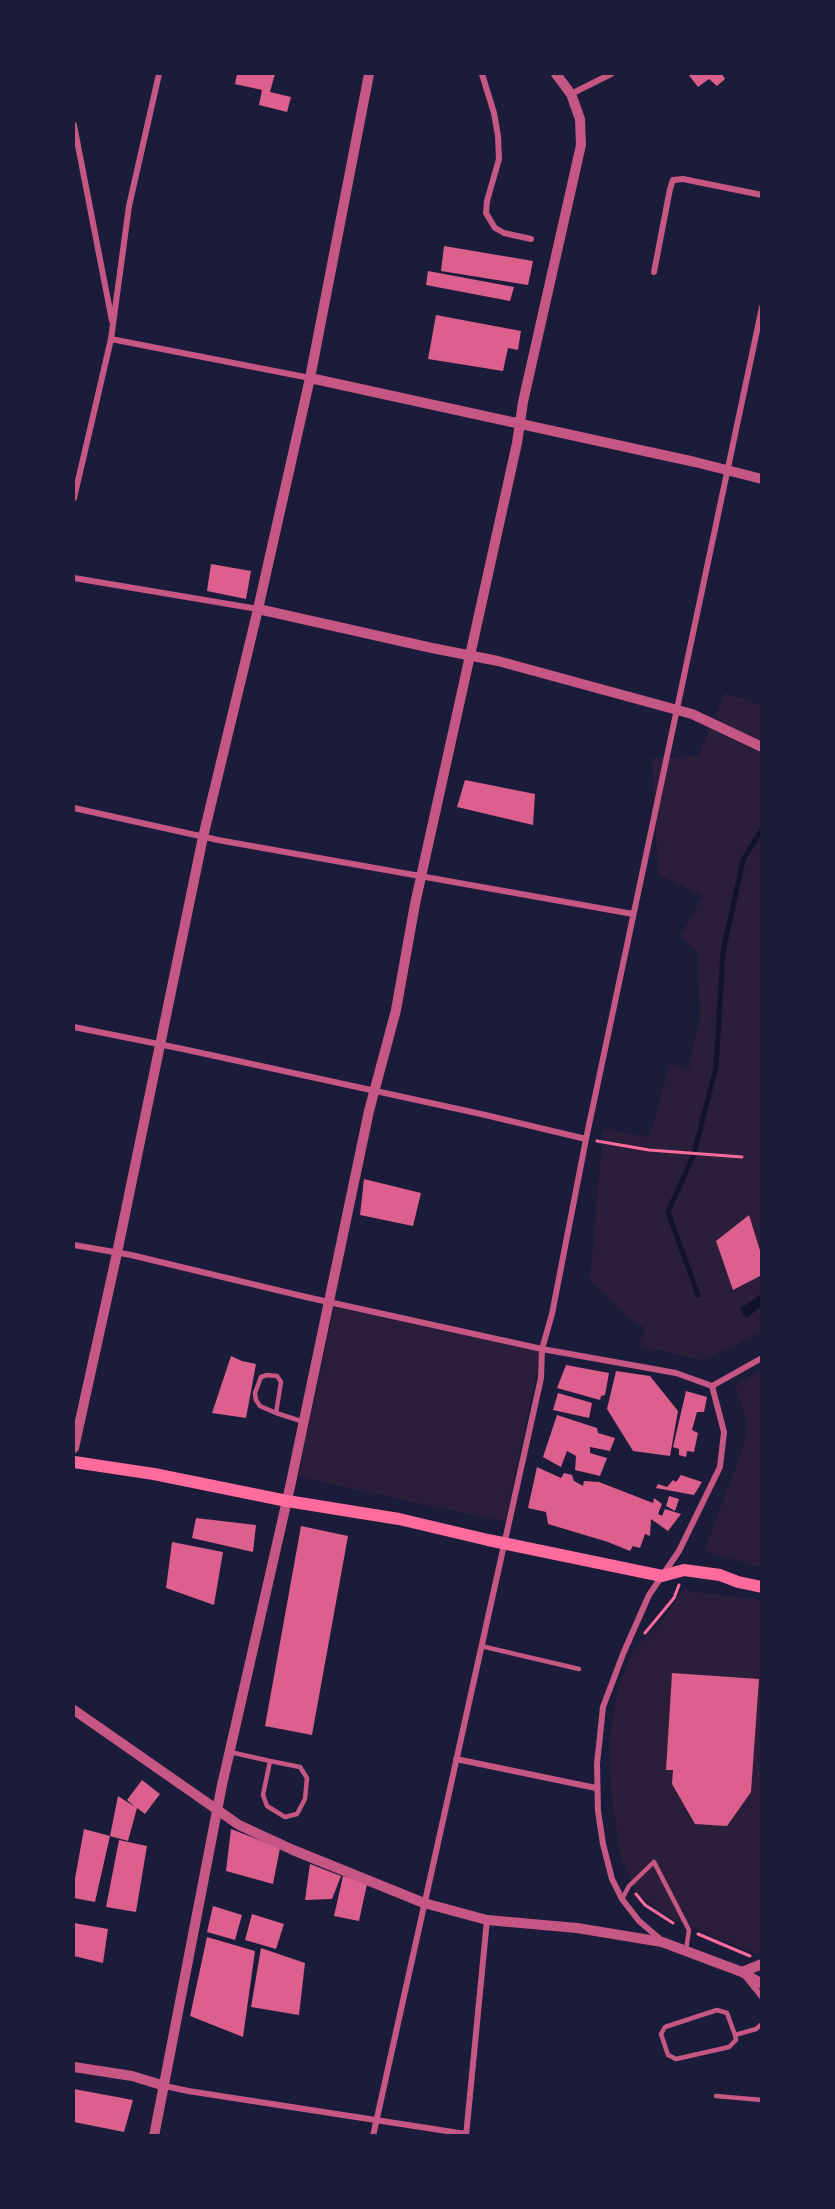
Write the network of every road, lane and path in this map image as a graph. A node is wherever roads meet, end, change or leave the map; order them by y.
1 (159, 74) edge
2 (369, 74) edge
3 (482, 74) edge
4 (556, 74) edge
5 (611, 74) edge
6 (571, 94) junction
7 (74, 125) edge
8 (762, 195) edge
9 (531, 239) dead end
10 (654, 272) dead end
11 (762, 307) edge
12 (113, 326) junction
13 (111, 339) junction
14 (310, 378) junction
15 (519, 423) junction
16 (726, 469) junction
17 (762, 479) edge
18 (74, 498) edge
19 (74, 578) edge
20 (258, 609) junction
21 (470, 656) junction
22 (676, 710) junction
23 (762, 747) edge
24 (74, 808) edge
25 (203, 837) junction
26 (421, 877) junction
27 (633, 914) junction
28 (74, 1028) edge
29 (159, 1044) junction
30 (374, 1091) junction
31 (586, 1140) junction
32 (742, 1157) dead end
33 (74, 1245) edge
34 (117, 1253) junction
35 (330, 1302) junction
36 (542, 1349) junction
37 (762, 1358) edge
38 (712, 1386) junction
39 (276, 1413) junction
40 (304, 1422) junction
41 (74, 1448) edge
42 (74, 1462) edge
43 (287, 1501) junction
44 (504, 1544) junction
45 (662, 1576) junction
46 (762, 1587) edge
47 (674, 1598) dead end
48 (645, 1634) dead end
49 (481, 1646) junction
50 (579, 1669) dead end
51 (74, 1710) edge
52 (230, 1752) junction
53 (456, 1759) junction
54 (270, 1761) junction
55 (596, 1788) junction
56 (218, 1812) junction
57 (629, 1886) junction
58 (622, 1899) junction
59 (424, 1903) junction
60 (487, 1920) junction
61 (689, 1930) junction
62 (662, 1942) junction
63 (686, 1950) junction
64 (761, 1963) edge
65 (742, 1972) junction
66 (762, 1983) edge
67 (762, 1997) edge
68 (762, 2024) edge
69 (735, 2035) junction
70 (74, 2067) edge
71 (165, 2086) junction
72 (716, 2096) dead end
73 (762, 2100) edge
74 (376, 2119) junction
75 (466, 2135) edge
76 (154, 2136) edge
77 (373, 2136) edge

1 - 12 street
2 - 14 street
3 - 9 street
4 - 6 street
5 - 6 street
6 - 15 street
7 - 12 street
8 - 10 street
11 - 16 street
12 - 13 street
13 - 14 street
13 - 18 street
14 - 15 street
14 - 20 street
15 - 16 street
15 - 21 street
16 - 17 street
16 - 22 street
19 - 20 street
20 - 21 street
20 - 25 street
21 - 22 street
21 - 26 street
22 - 23 street
22 - 27 street
24 - 25 street
25 - 26 street
25 - 29 street
26 - 27 street
26 - 30 street
27 - 31 street
28 - 29 street
29 - 30 street
29 - 34 street
30 - 31 street
30 - 35 street
31 - 32 path
31 - 36 street
33 - 34 street
34 - 35 street
34 - 41 street
35 - 36 street
35 - 40 street
36 - 38 street
36 - 44 street
37 - 38 street
38 - 45 street
39 - 39 lane
39 - 40 lane
40 - 43 street
42 - 43 main road
43 - 44 main road
43 - 52 street
44 - 45 main road
44 - 49 street
45 - 46 main road
45 - 55 street
47 - 48 path
49 - 50 lane
49 - 53 street
51 - 56 street
52 - 54 lane
52 - 56 street
53 - 55 street
53 - 59 street
54 - 54 lane
55 - 58 street
56 - 59 street
56 - 71 street
57 - 58 lane
57 - 61 path
57 - 61 lane
58 - 62 street
59 - 60 street
59 - 74 street
60 - 62 street
60 - 75 street
61 - 63 lane
61 - 64 path
62 - 63 street
63 - 65 street
64 - 65 street
65 - 66 street
65 - 67 street
68 - 69 lane
69 - 69 lane
70 - 71 street
71 - 74 street
71 - 76 street
72 - 73 lane
74 - 75 street
74 - 77 street

